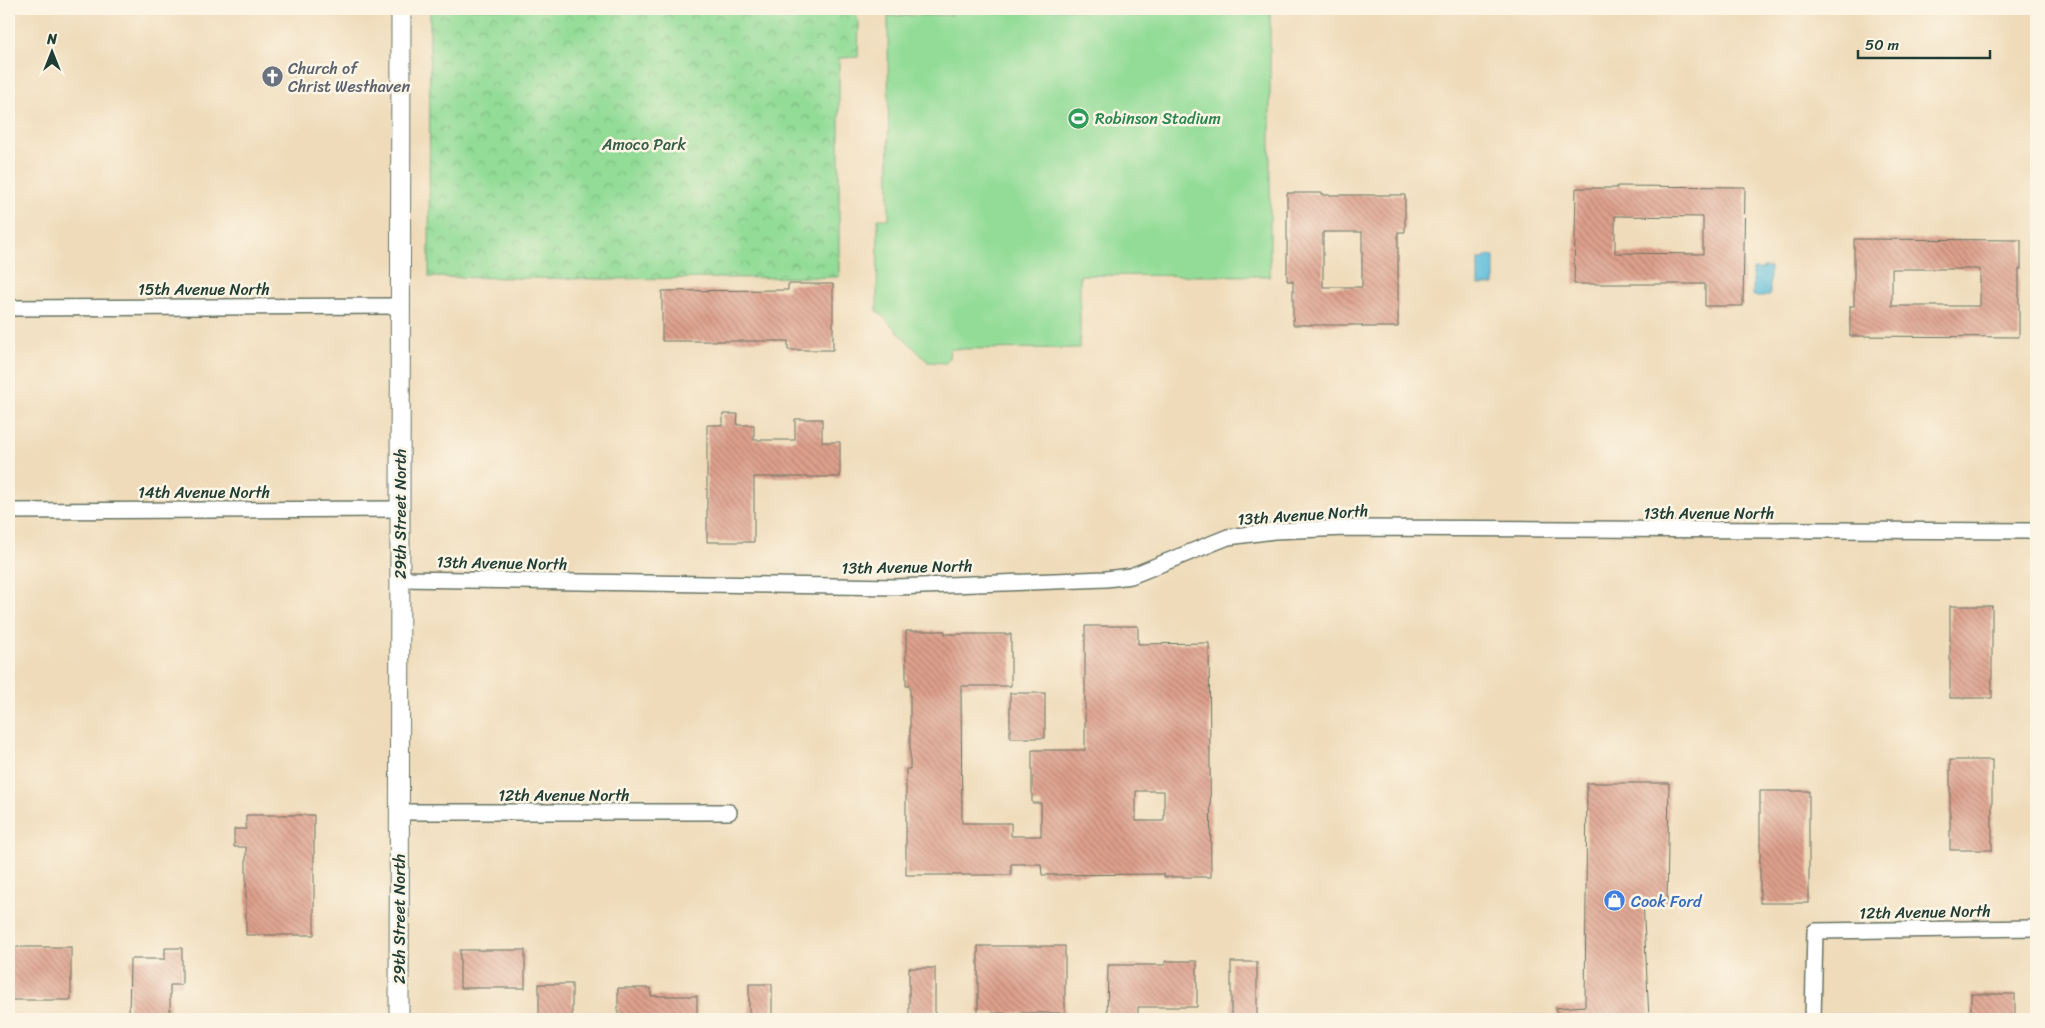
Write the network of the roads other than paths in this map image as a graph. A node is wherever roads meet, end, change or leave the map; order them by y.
1 (400, 9) edge
2 (400, 306) junction
3 (9, 308) edge
4 (400, 509) junction
5 (9, 511) edge
6 (2036, 531) edge
7 (400, 579) junction
8 (400, 812) junction
9 (729, 812) dead end
10 (2036, 928) edge
11 (399, 1019) edge
12 (1813, 1019) edge

1 - 2 street, 29th Street North
2 - 3 street, 15th Avenue North
2 - 4 street, 29th Street North
4 - 5 street, 14th Avenue North
4 - 7 street, 29th Street North
6 - 7 street, 13th Avenue North
7 - 8 street, 29th Street North
8 - 9 street, 12th Avenue North
8 - 11 street, 29th Street North
10 - 12 street, 12th Avenue North

